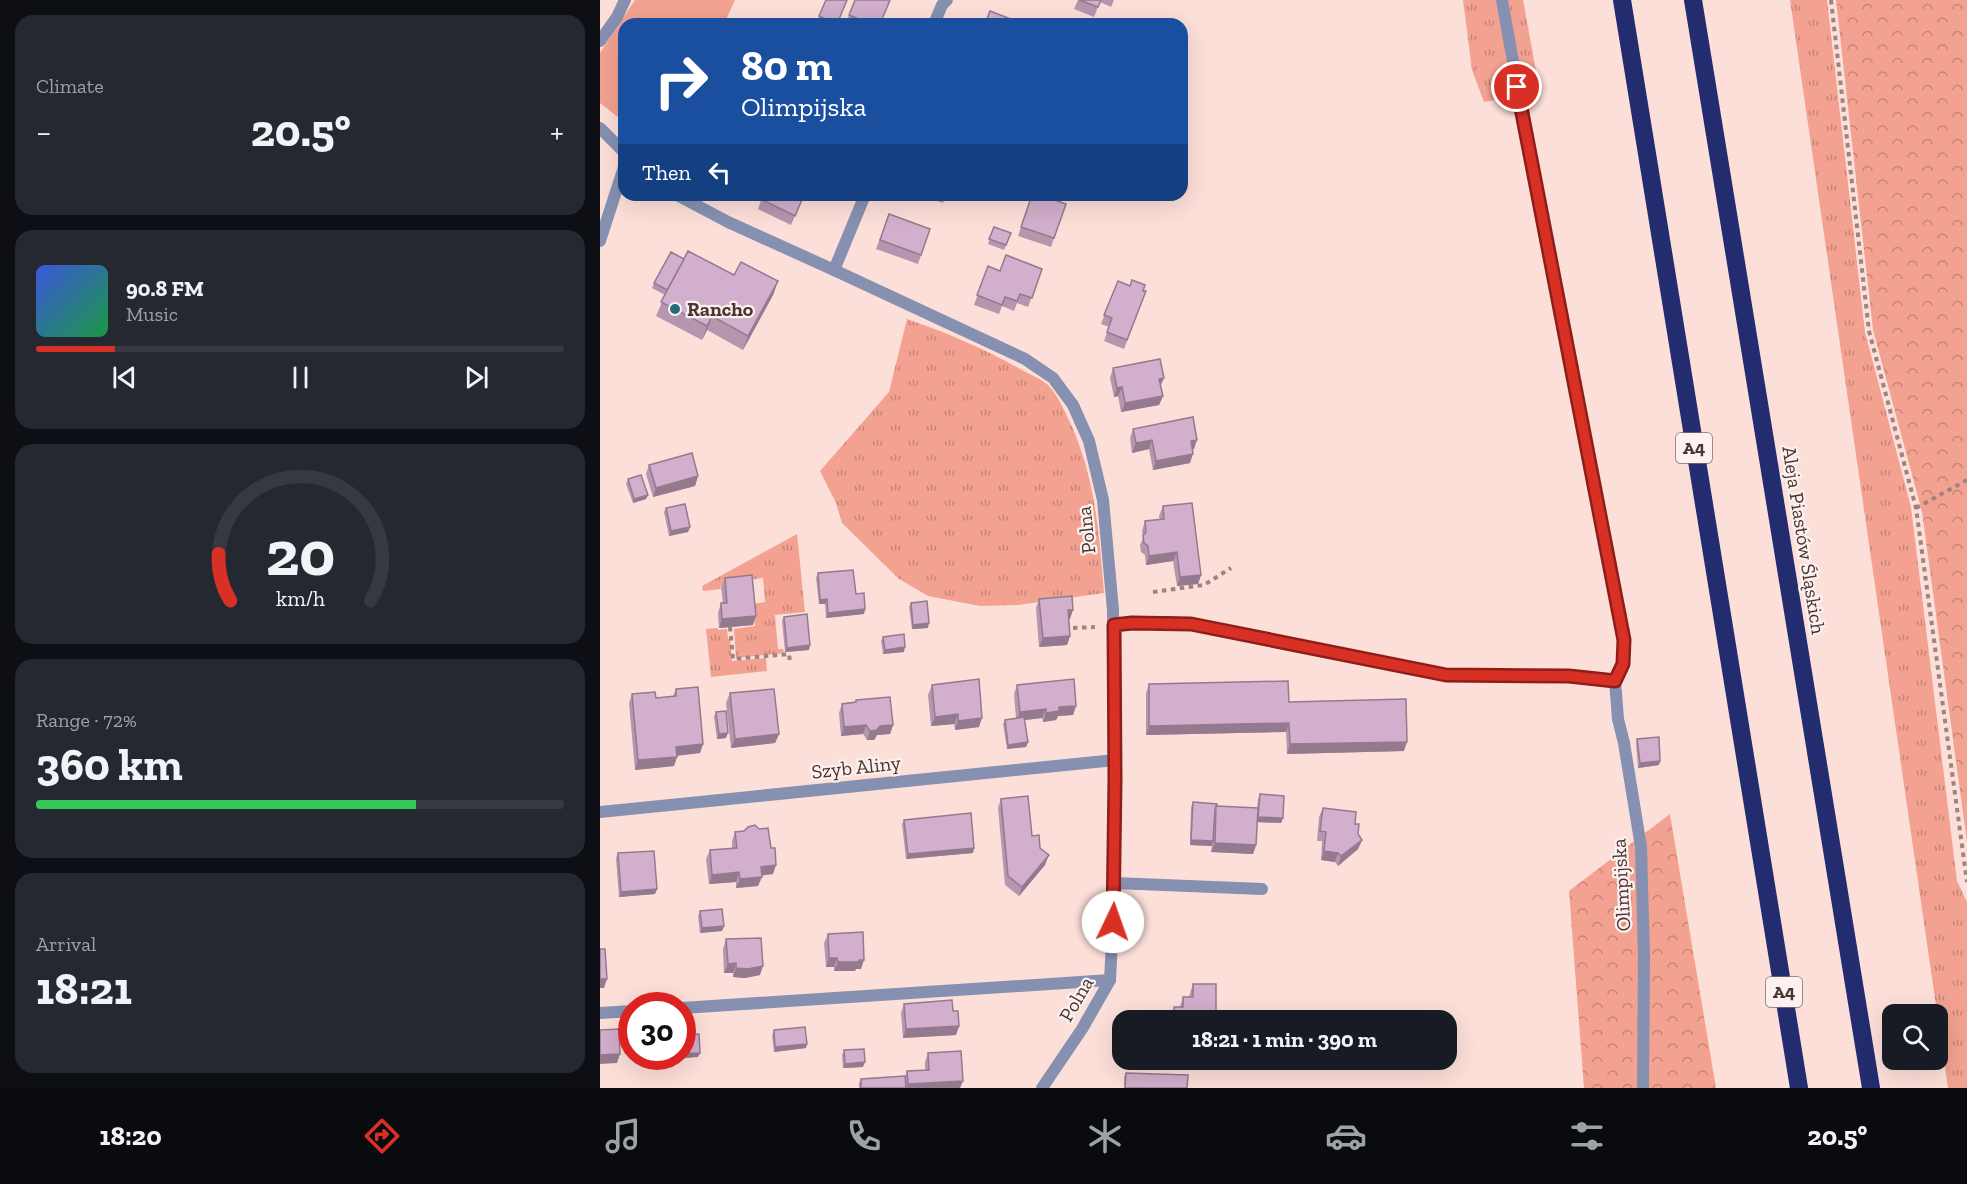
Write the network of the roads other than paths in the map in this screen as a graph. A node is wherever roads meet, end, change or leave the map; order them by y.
1 (625, 0) edge
2 (947, 0) edge
3 (1502, 0) edge
4 (1622, 0) edge
5 (1693, 0) edge
6 (937, 18) edge
7 (600, 41) edge
8 (600, 128) edge
9 (618, 146) edge
10 (618, 186) edge
11 (688, 201) edge
12 (863, 201) edge
13 (600, 241) edge
14 (834, 270) junction
15 (1108, 626) junction
16 (1615, 681) junction
17 (1115, 760) junction
18 (600, 812) edge
19 (1115, 883) junction
20 (1262, 889) dead end
21 (1110, 980) junction
22 (696, 1007) edge
23 (618, 1012) edge
24 (600, 1014) edge
25 (1042, 1088) edge
26 (1643, 1088) edge
27 (1799, 1088) edge
28 (1871, 1088) edge

1 - 7 street
2 - 6 street
3 - 16 street, Olimpijska
4 - 27 highway, A4
5 - 28 highway, Aleja Piastów Śląskich
8 - 9 street
10 - 13 street
11 - 14 street, Polna
12 - 14 street
14 - 15 street, Polna
15 - 16 street
15 - 17 street, Polna
16 - 26 street, Olimpijska
17 - 18 street, Szyb Aliny
17 - 19 street, Polna
19 - 20 street
19 - 21 street, Polna
21 - 22 street
21 - 25 street, Polna
23 - 24 street

